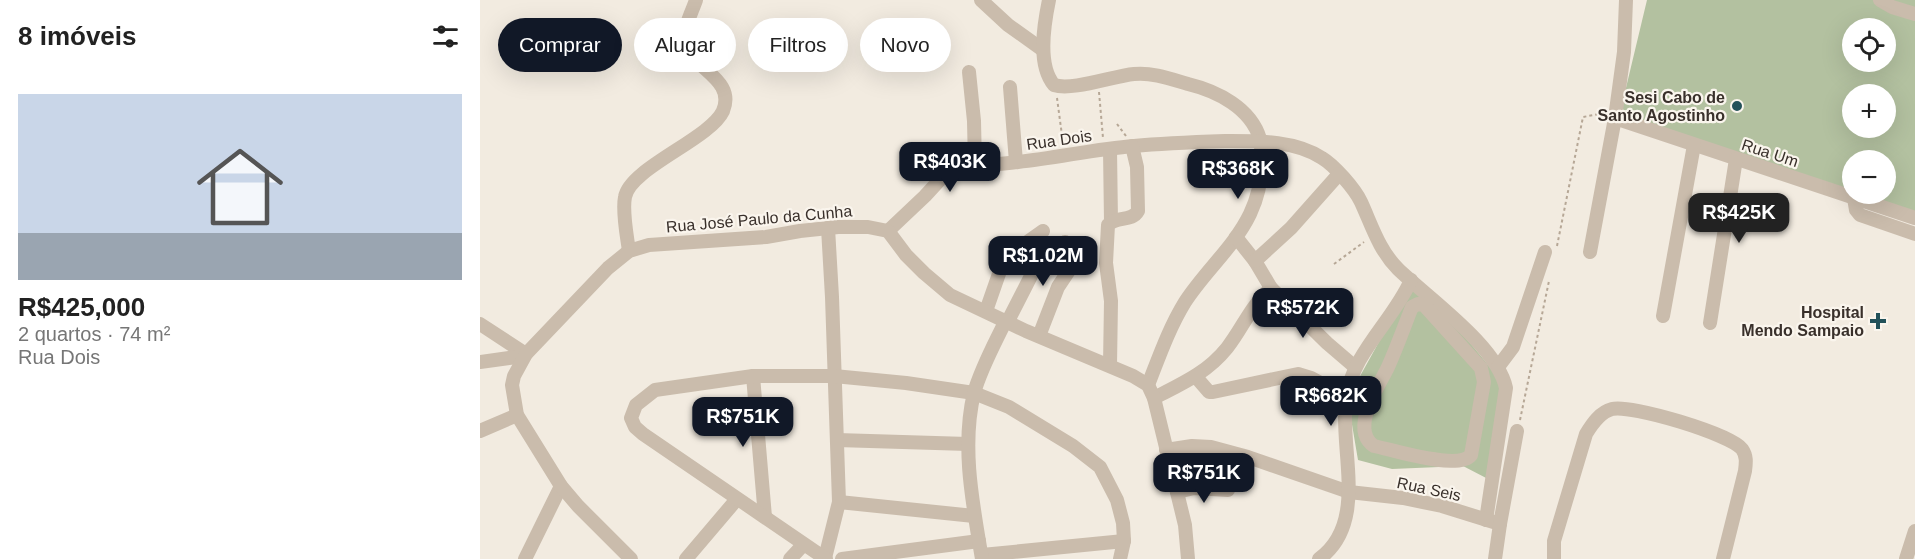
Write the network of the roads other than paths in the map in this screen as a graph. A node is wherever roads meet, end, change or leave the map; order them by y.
1 (696, 0) edge
2 (981, 0) edge
3 (1049, 0) edge
4 (1626, 0) edge
5 (1880, 0) edge
6 (1915, 14) edge
7 (1043, 50) junction
8 (969, 72) dead end
9 (1010, 87) dead end
10 (1615, 118) junction
11 (1261, 141) junction
12 (1694, 145) junction
13 (1132, 146) junction
14 (1107, 149) junction
15 (1736, 159) junction
16 (1016, 162) junction
17 (975, 165) junction
18 (1339, 174) junction
19 (1842, 194) edge
20 (1856, 204) edge
21 (1872, 204) edge
22 (1915, 218) edge
23 (1111, 222) junction
24 (828, 228) junction
25 (888, 231) junction
26 (1043, 231) dead end
27 (1915, 234) edge
28 (1236, 237) junction
29 (1065, 242) dead end
30 (629, 251) junction
31 (1545, 252) dead end
32 (1590, 252) dead end
33 (1255, 261) junction
34 (1072, 266) dead end
35 (1411, 280) junction
36 (1271, 288) junction
37 (986, 311) junction
38 (1663, 316) dead end
39 (1007, 321) junction
40 (1710, 323) dead end
41 (480, 324) edge
42 (1039, 336) junction
43 (525, 355) junction
44 (480, 362) edge
45 (1110, 365) junction
46 (1355, 367) junction
47 (1498, 367) junction
48 (753, 376) junction
49 (834, 376) junction
50 (1196, 377) junction
51 (1151, 391) junction
52 (974, 393) junction
53 (1346, 397) junction
54 (517, 415) junction
55 (480, 431) edge
56 (1517, 431) dead end
57 (837, 440) junction
58 (968, 444) junction
59 (1166, 450) junction
60 (1471, 455) junction
61 (1493, 467) junction
62 (561, 486) junction
63 (1228, 490) dead end
64 (1177, 492) junction
65 (1349, 492) junction
66 (737, 499) junction
67 (839, 502) junction
68 (974, 516) junction
69 (765, 517) junction
70 (1493, 522) junction
71 (1915, 531) edge
72 (979, 541) junction
73 (1124, 541) junction
74 (803, 545) junction
75 (982, 557) edge
76 (826, 558) edge
77 (525, 559) edge
78 (630, 559) edge
79 (686, 559) edge
80 (790, 559) edge
81 (842, 559) edge
82 (1120, 559) edge
83 (1188, 559) edge
84 (1319, 559) edge
85 (1495, 559) edge
86 (1554, 559) edge
87 (1723, 559) edge
88 (1906, 559) edge

1 - 30 street
2 - 7 street
3 - 7 street
4 - 10 street
5 - 6 street
7 - 11 street
8 - 17 street
9 - 16 street
10 - 12 street, Rua Um
10 - 32 street
11 - 13 street, Rua Dois
11 - 18 street, Rua Dois
11 - 28 street
12 - 15 street, Rua Um
12 - 38 street
13 - 14 street, Rua Dois
13 - 23 street
14 - 16 street, Rua Dois
14 - 23 street
15 - 19 street, Rua Um
15 - 40 street
16 - 17 street, Rua Dois
17 - 25 street, Rua Dois
18 - 33 street
18 - 35 street, Rua Dois
20 - 27 street
21 - 22 street, Rua Um
23 - 45 street
24 - 25 street, Rua José Paulo da Cunha
24 - 30 street, Rua José Paulo da Cunha
24 - 49 street
25 - 37 street
26 - 37 street
28 - 33 street
28 - 51 street
29 - 39 street
30 - 43 street, Rua José Paulo da Cunha
31 - 47 street
33 - 36 street
34 - 42 street
35 - 46 street
35 - 47 street, Rua Dois
36 - 46 street
36 - 50 street
37 - 39 street
39 - 42 street
39 - 52 street
41 - 43 street
42 - 45 street
43 - 44 street
43 - 54 street, Rua José Paulo da Cunha
45 - 51 street
46 - 53 street
47 - 61 street
48 - 49 street
48 - 66 street
48 - 69 street
49 - 52 street
49 - 57 street
50 - 51 street
50 - 53 street
51 - 59 street
52 - 58 street
52 - 73 street
53 - 65 street
54 - 55 street
54 - 62 street
56 - 70 street
57 - 58 street
57 - 67 street
58 - 68 street
59 - 64 street
59 - 65 street, Rua Seis
60 - 60 street
60 - 61 street
61 - 70 street
62 - 77 street
62 - 78 street
63 - 64 street
64 - 83 street
65 - 70 street, Rua Seis
65 - 84 street
66 - 69 street
66 - 79 street
67 - 68 street
67 - 76 street
68 - 72 street
69 - 74 street
70 - 85 street
71 - 88 street
72 - 75 street
72 - 81 street
73 - 75 street
73 - 82 street
74 - 76 street
74 - 80 street
86 - 87 street

